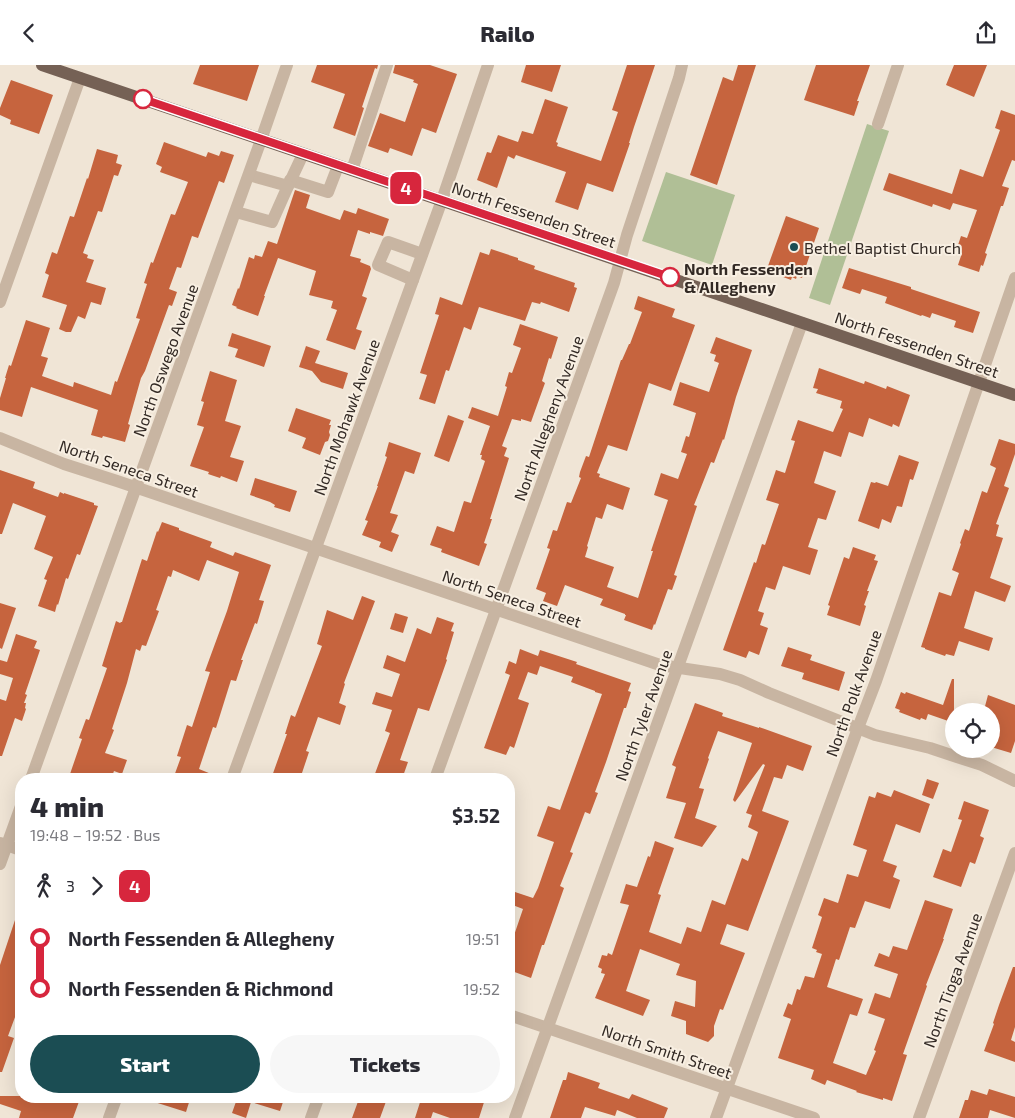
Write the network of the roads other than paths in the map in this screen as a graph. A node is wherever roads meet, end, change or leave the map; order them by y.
1 (42, 65) edge
2 (287, 65) edge
3 (387, 65) edge
4 (488, 65) edge
5 (682, 65) edge
6 (898, 65) edge
7 (80, 78) junction
8 (878, 124) dead end
9 (262, 140) junction
10 (303, 154) junction
11 (338, 166) junction
12 (352, 170) junction
13 (249, 175) junction
14 (289, 183) junction
15 (442, 201) junction
16 (236, 212) junction
17 (422, 254) junction
18 (620, 261) junction
19 (1015, 278) edge
20 (413, 280) junction
21 (0, 302) edge
22 (802, 323) junction
23 (979, 383) junction
24 (1015, 395) edge
25 (0, 438) edge
26 (136, 488) junction
27 (315, 548) junction
28 (496, 610) junction
29 (678, 668) junction
30 (858, 728) junction
31 (33, 773) edge
32 (234, 773) edge
33 (437, 773) edge
34 (1015, 781) edge
35 (15, 819) edge
36 (4, 844) edge
37 (1015, 853) edge
38 (0, 864) edge
39 (515, 1017) edge
40 (547, 1027) junction
41 (727, 1089) junction
42 (115, 1103) edge
43 (316, 1103) edge
44 (110, 1118) edge
45 (311, 1118) edge
46 (515, 1118) edge
47 (716, 1118) edge
48 (814, 1118) edge
49 (919, 1118) edge

1 - 7 main road, North Fessenden Street
2 - 9 street, North Oswego Avenue
3 - 12 street
4 - 15 street, North Mohawk Avenue
5 - 18 street, North Allegheny Avenue
6 - 8 street
7 - 9 main road, North Fessenden Street
7 - 21 street
9 - 10 main road, North Fessenden Street
9 - 13 street, North Oswego Avenue
10 - 11 main road, North Fessenden Street
10 - 14 street
11 - 12 main road, North Fessenden Street
11 - 14 street
12 - 15 main road, North Fessenden Street
13 - 14 street
13 - 16 street, North Oswego Avenue
14 - 16 street
15 - 17 street, North Mohawk Avenue
15 - 18 main road, North Fessenden Street
16 - 26 street, North Oswego Avenue
17 - 20 street, North Mohawk Avenue
17 - 20 street
18 - 22 main road, North Fessenden Street
18 - 28 street, North Allegheny Avenue
19 - 23 street, North Polk Avenue
20 - 27 street, North Mohawk Avenue
22 - 23 main road, North Fessenden Street
22 - 29 street, North Tyler Avenue
23 - 24 main road, North Fessenden Street
23 - 30 street, North Polk Avenue
25 - 26 street, North Seneca Street
26 - 27 street, North Seneca Street
26 - 31 street, North Oswego Avenue
27 - 28 street, North Seneca Street
27 - 32 street, North Mohawk Avenue
28 - 29 street, North Seneca Street
28 - 33 street, North Allegheny Avenue
29 - 30 street, North Seneca Street
29 - 40 street, North Tyler Avenue
30 - 34 street, North Seneca Street
30 - 41 street, North Polk Avenue
35 - 36 street
36 - 38 street
37 - 49 street, North Tioga Avenue
39 - 40 street, North Smith Street
40 - 41 street, North Smith Street
40 - 46 street, North Tyler Avenue
41 - 47 street, North Polk Avenue
41 - 48 street, North Smith Street
42 - 44 street
43 - 45 street

